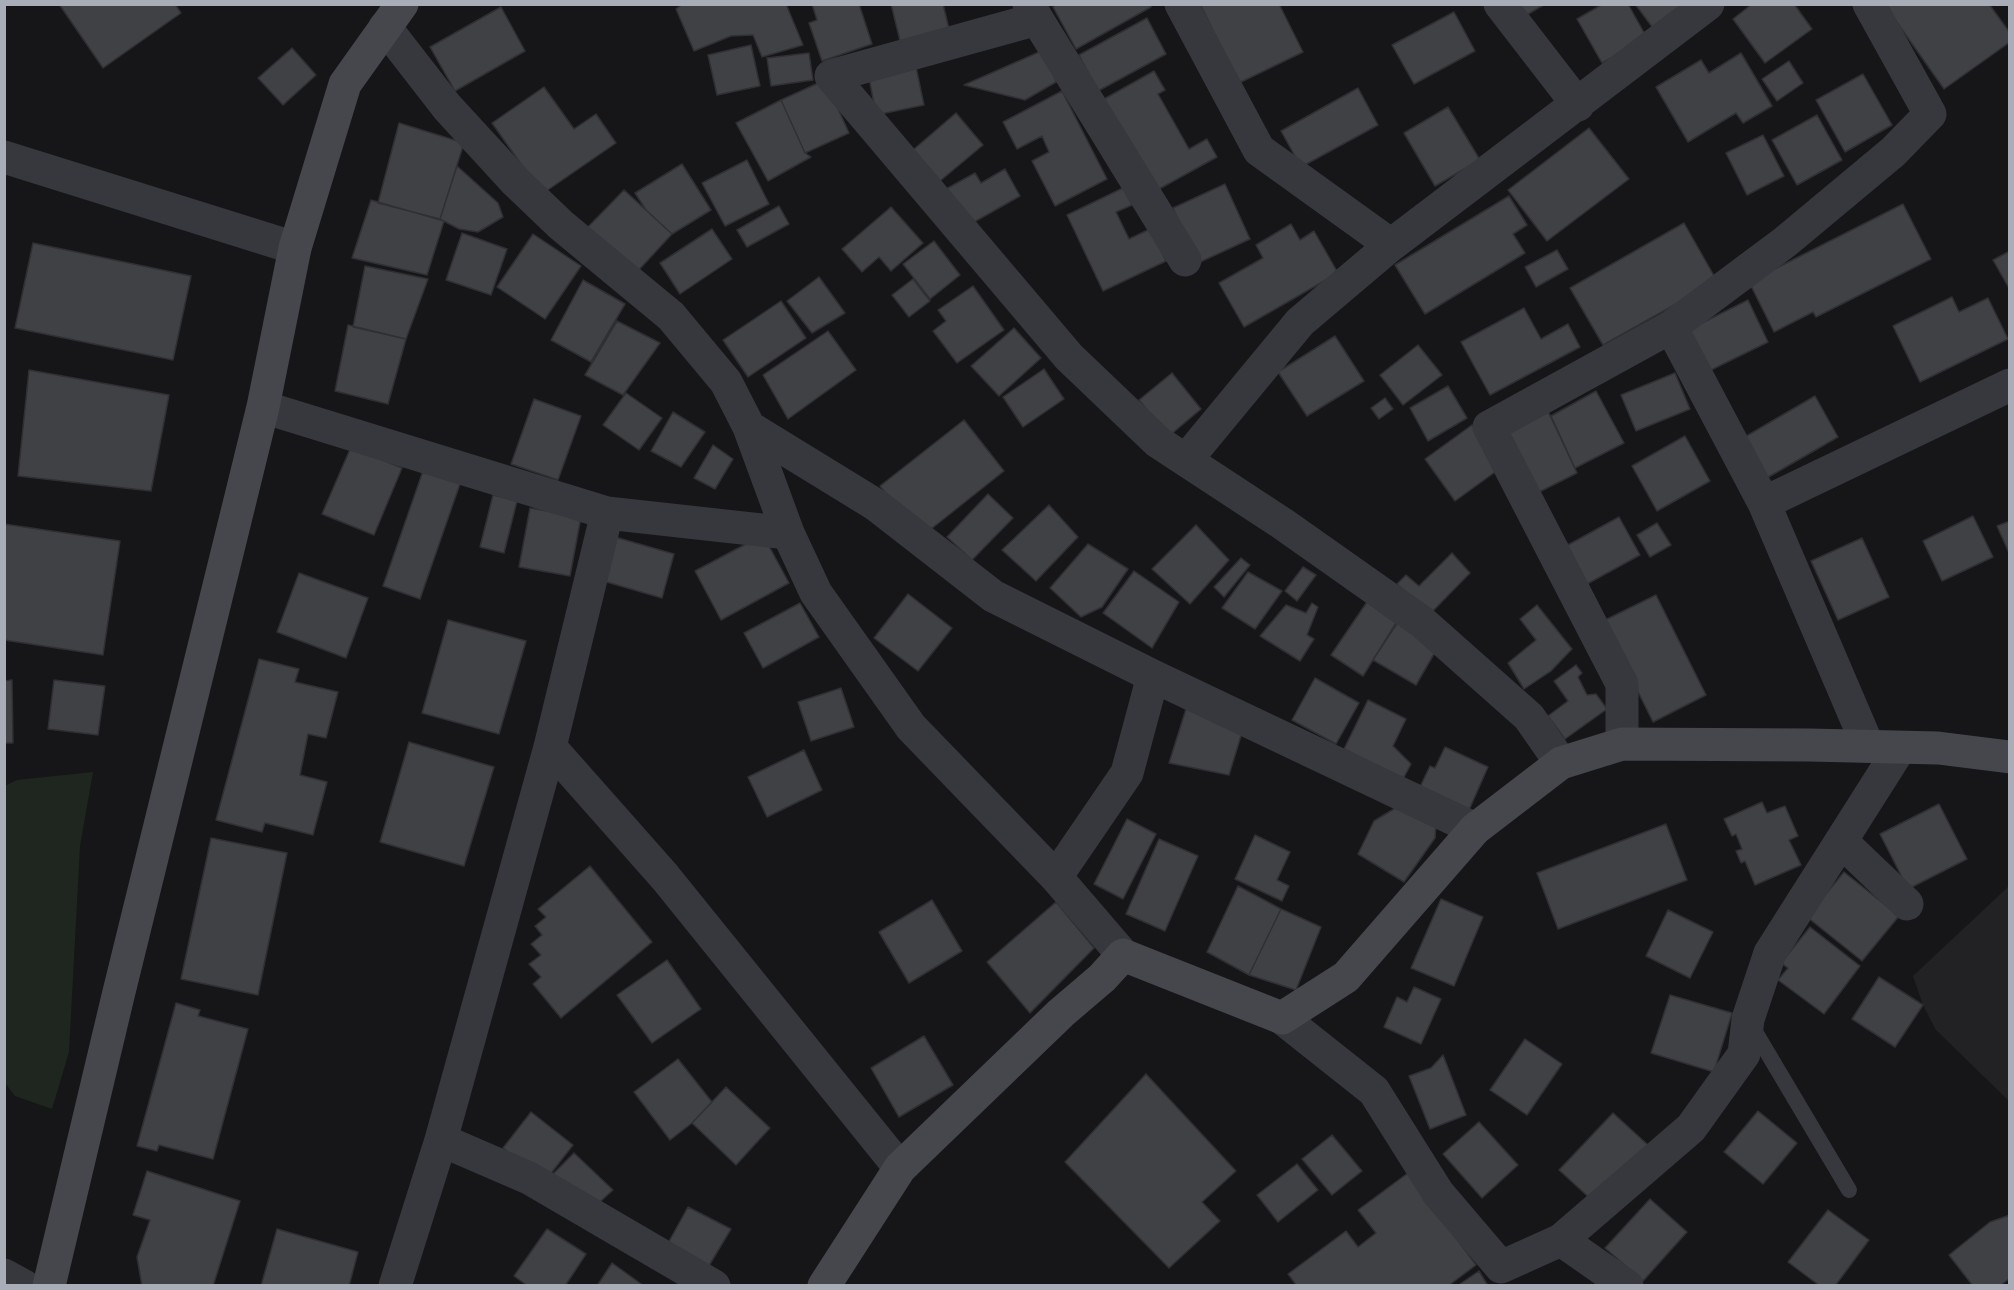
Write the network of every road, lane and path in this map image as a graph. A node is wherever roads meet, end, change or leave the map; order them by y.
1 (1181, 4) edge
2 (1500, 4) edge
3 (1708, 4) edge
4 (1869, 4) edge
5 (1033, 12) edge
6 (394, 16) edge
7 (1578, 105) junction
8 (4, 157) edge
9 (1391, 245) junction
10 (295, 248) junction
11 (1185, 260) dead end
12 (1671, 327) junction
13 (2010, 385) edge
14 (263, 407) junction
15 (749, 427) junction
16 (1186, 460) junction
17 (1764, 503) junction
18 (607, 513) junction
19 (788, 533) junction
20 (1153, 676) junction
21 (1622, 744) junction
22 (1868, 746) junction
23 (550, 747) junction
24 (1900, 748) junction
25 (2010, 757) edge
26 (1561, 763) junction
27 (1475, 829) junction
28 (1841, 841) junction
29 (1056, 877) junction
30 (1907, 904) dead end
31 (1123, 955) junction
32 (1282, 1018) junction
33 (1748, 1019) junction
34 (441, 1140) junction
35 (900, 1168) junction
36 (1849, 1190) dead end
37 (1561, 1240) junction
38 (4, 1275) edge
39 (1505, 1276) edge
40 (24, 1286) edge
41 (49, 1286) edge
42 (395, 1286) edge
43 (714, 1286) edge
44 (824, 1286) edge
45 (1627, 1286) edge

1 - 9 street
2 - 7 street
3 - 7 street
4 - 12 street
5 - 11 street
5 - 16 street
6 - 10 street
6 - 15 street
7 - 9 street
8 - 10 street
9 - 16 street
10 - 14 street
12 - 17 street
12 - 21 street
13 - 17 street
14 - 18 street
14 - 41 street
15 - 19 street
15 - 20 street
16 - 26 street
17 - 22 street
18 - 19 street
18 - 23 street
19 - 29 street
20 - 27 street
20 - 29 street
21 - 22 street
21 - 26 street
22 - 24 street
23 - 34 street
23 - 35 street
24 - 25 street
24 - 28 street
26 - 27 street
27 - 32 street
28 - 30 street
28 - 33 street
29 - 31 street
31 - 32 street
31 - 35 street
32 - 39 street
33 - 36 lane
33 - 37 street
34 - 42 street
34 - 43 street
35 - 44 street
37 - 39 street
37 - 45 street
38 - 40 street

